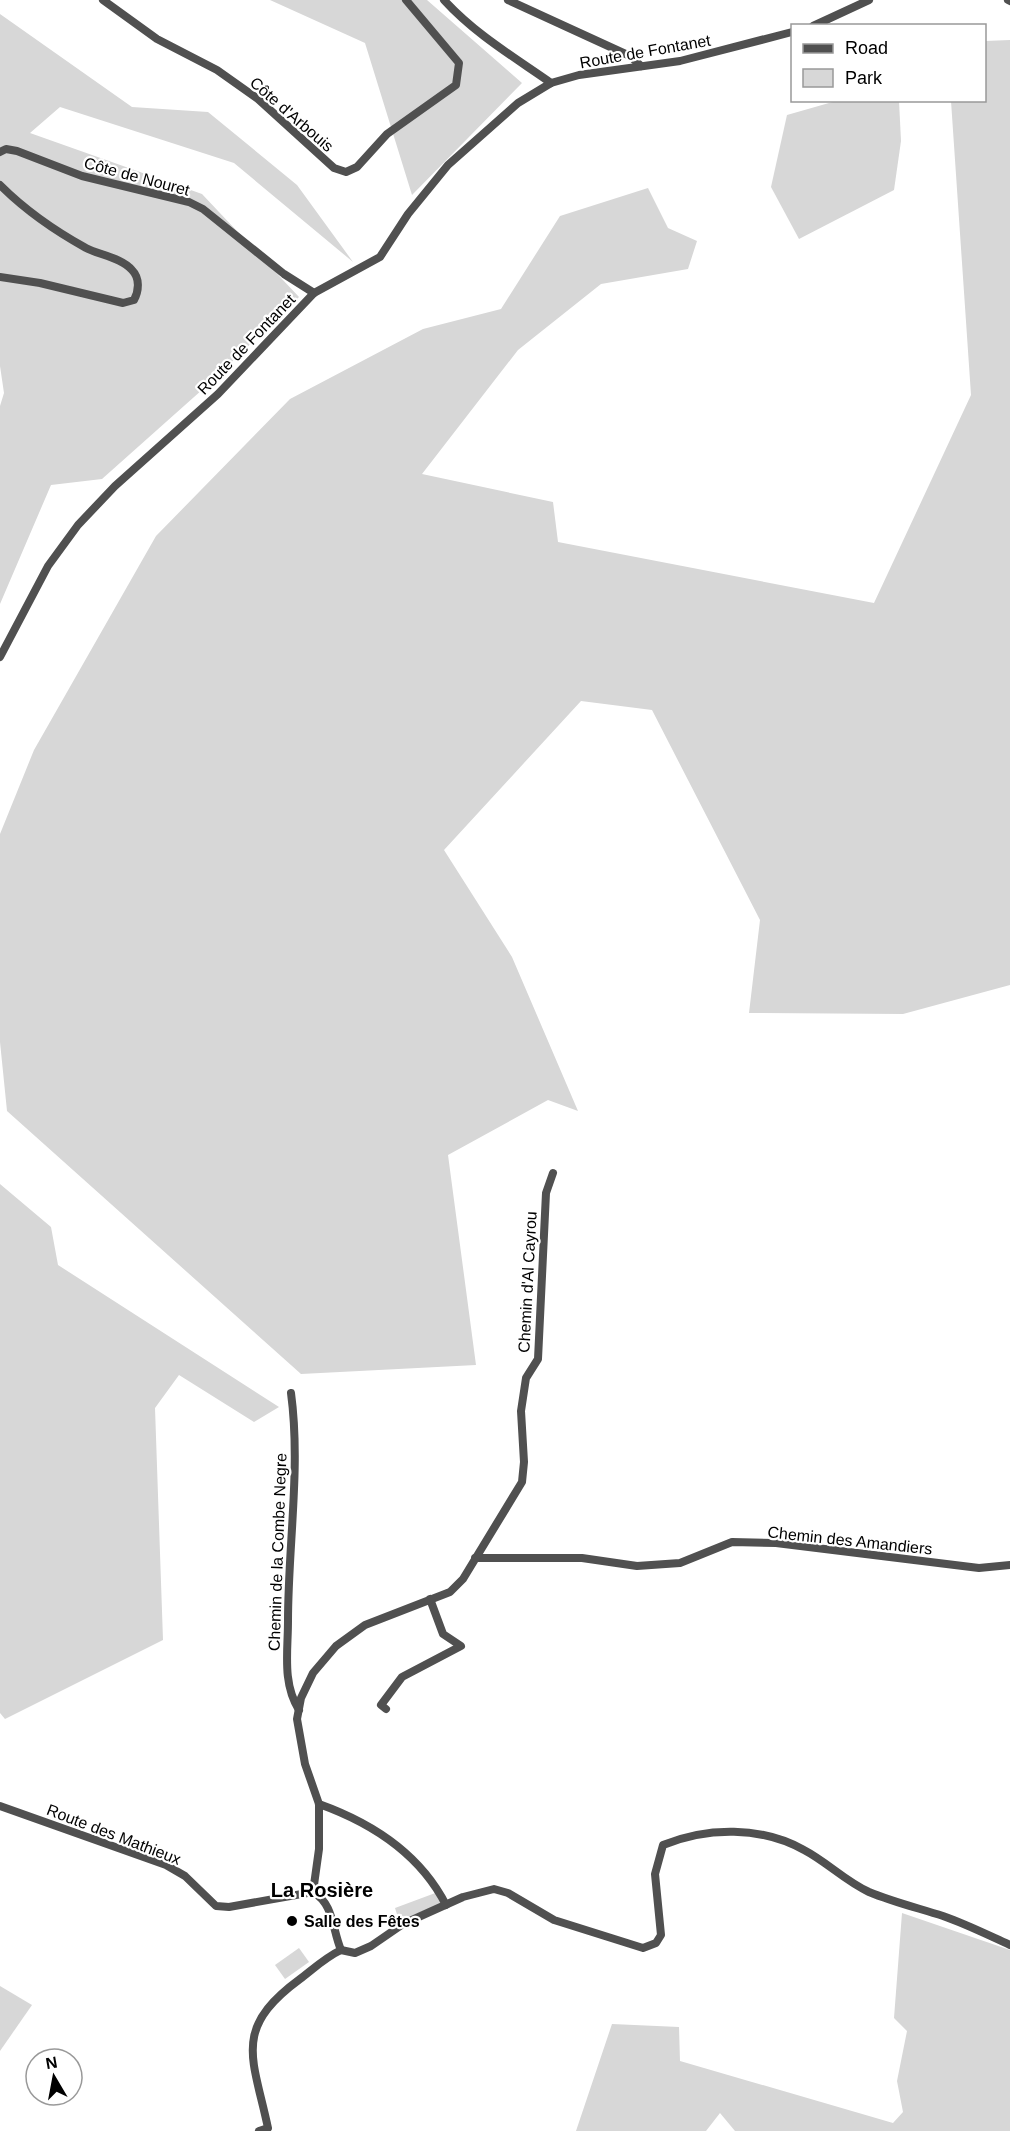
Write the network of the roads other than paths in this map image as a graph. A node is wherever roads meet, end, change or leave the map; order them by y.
1 (103, 0) edge
2 (406, 0) edge
3 (444, 0) edge
4 (508, 0) edge
5 (869, 0) edge
6 (817, 24) edge
7 (791, 32) edge
8 (640, 66) junction
9 (551, 83) junction
10 (0, 152) edge
11 (0, 185) edge
12 (0, 277) edge
13 (315, 293) junction
14 (0, 657) edge
15 (553, 1173) dead end
16 (291, 1393) dead end
17 (475, 1558) junction
18 (1010, 1565) edge
19 (430, 1599) junction
20 (299, 1710) junction
21 (386, 1710) dead end
22 (319, 1804) junction
23 (0, 1806) edge
24 (313, 1892) junction
25 (446, 1905) junction
26 (1010, 1945) edge
27 (341, 1950) junction
28 (259, 2131) edge

1 - 2 street, Côte d'Arbouis
3 - 9 street
4 - 8 street
5 - 6 street
7 - 8 street, Route de Fontanet
8 - 9 street, Route de Fontanet
9 - 13 street, Route de Fontanet
10 - 13 street, Côte de Nouret
11 - 12 street
13 - 14 street, Route de Fontanet
15 - 17 street, Chemin d'Al Cayrou
16 - 20 street, Chemin de la Combe Negre
17 - 18 street, Chemin des Amandiers
17 - 19 street
19 - 20 street
19 - 21 street
20 - 22 street
22 - 24 street
22 - 25 street
23 - 24 street, Route des Mathieux
24 - 27 street
25 - 26 street
25 - 27 street
27 - 28 street

